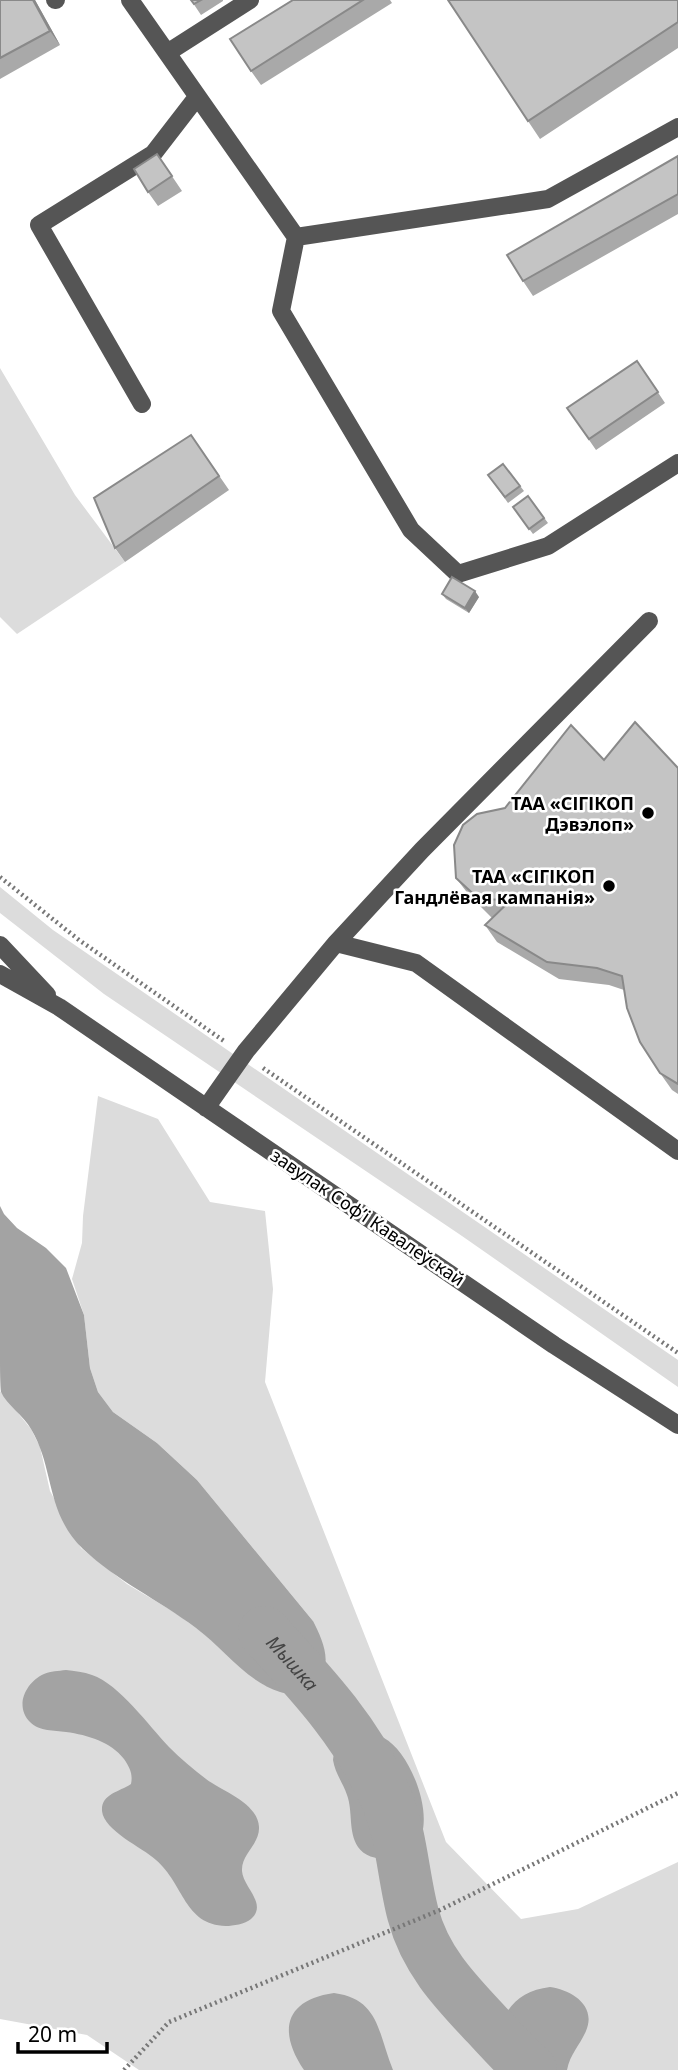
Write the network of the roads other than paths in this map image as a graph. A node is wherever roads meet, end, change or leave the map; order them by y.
1 (130, 0) edge
2 (250, 0) edge
3 (167, 53) junction
4 (197, 97) junction
5 (678, 127) edge
6 (296, 237) junction
7 (142, 404) dead end
8 (678, 463) edge
9 (649, 621) dead end
10 (336, 943) junction
11 (0, 945) edge
12 (0, 974) edge
13 (59, 1007) junction
14 (206, 1108) junction
15 (678, 1151) edge
16 (678, 1425) edge

1 - 3 street
2 - 3 street
3 - 4 street
4 - 6 street
4 - 7 street
5 - 6 street
6 - 8 street
9 - 10 street
10 - 14 street
10 - 15 street
11 - 13 street, завулак Софʼі Кавалеўскай
12 - 13 street, завулак Софʼі Кавалеўскай
13 - 14 street, завулак Софʼі Кавалеўскай
14 - 16 street, завулак Софʼі Кавалеўскай

